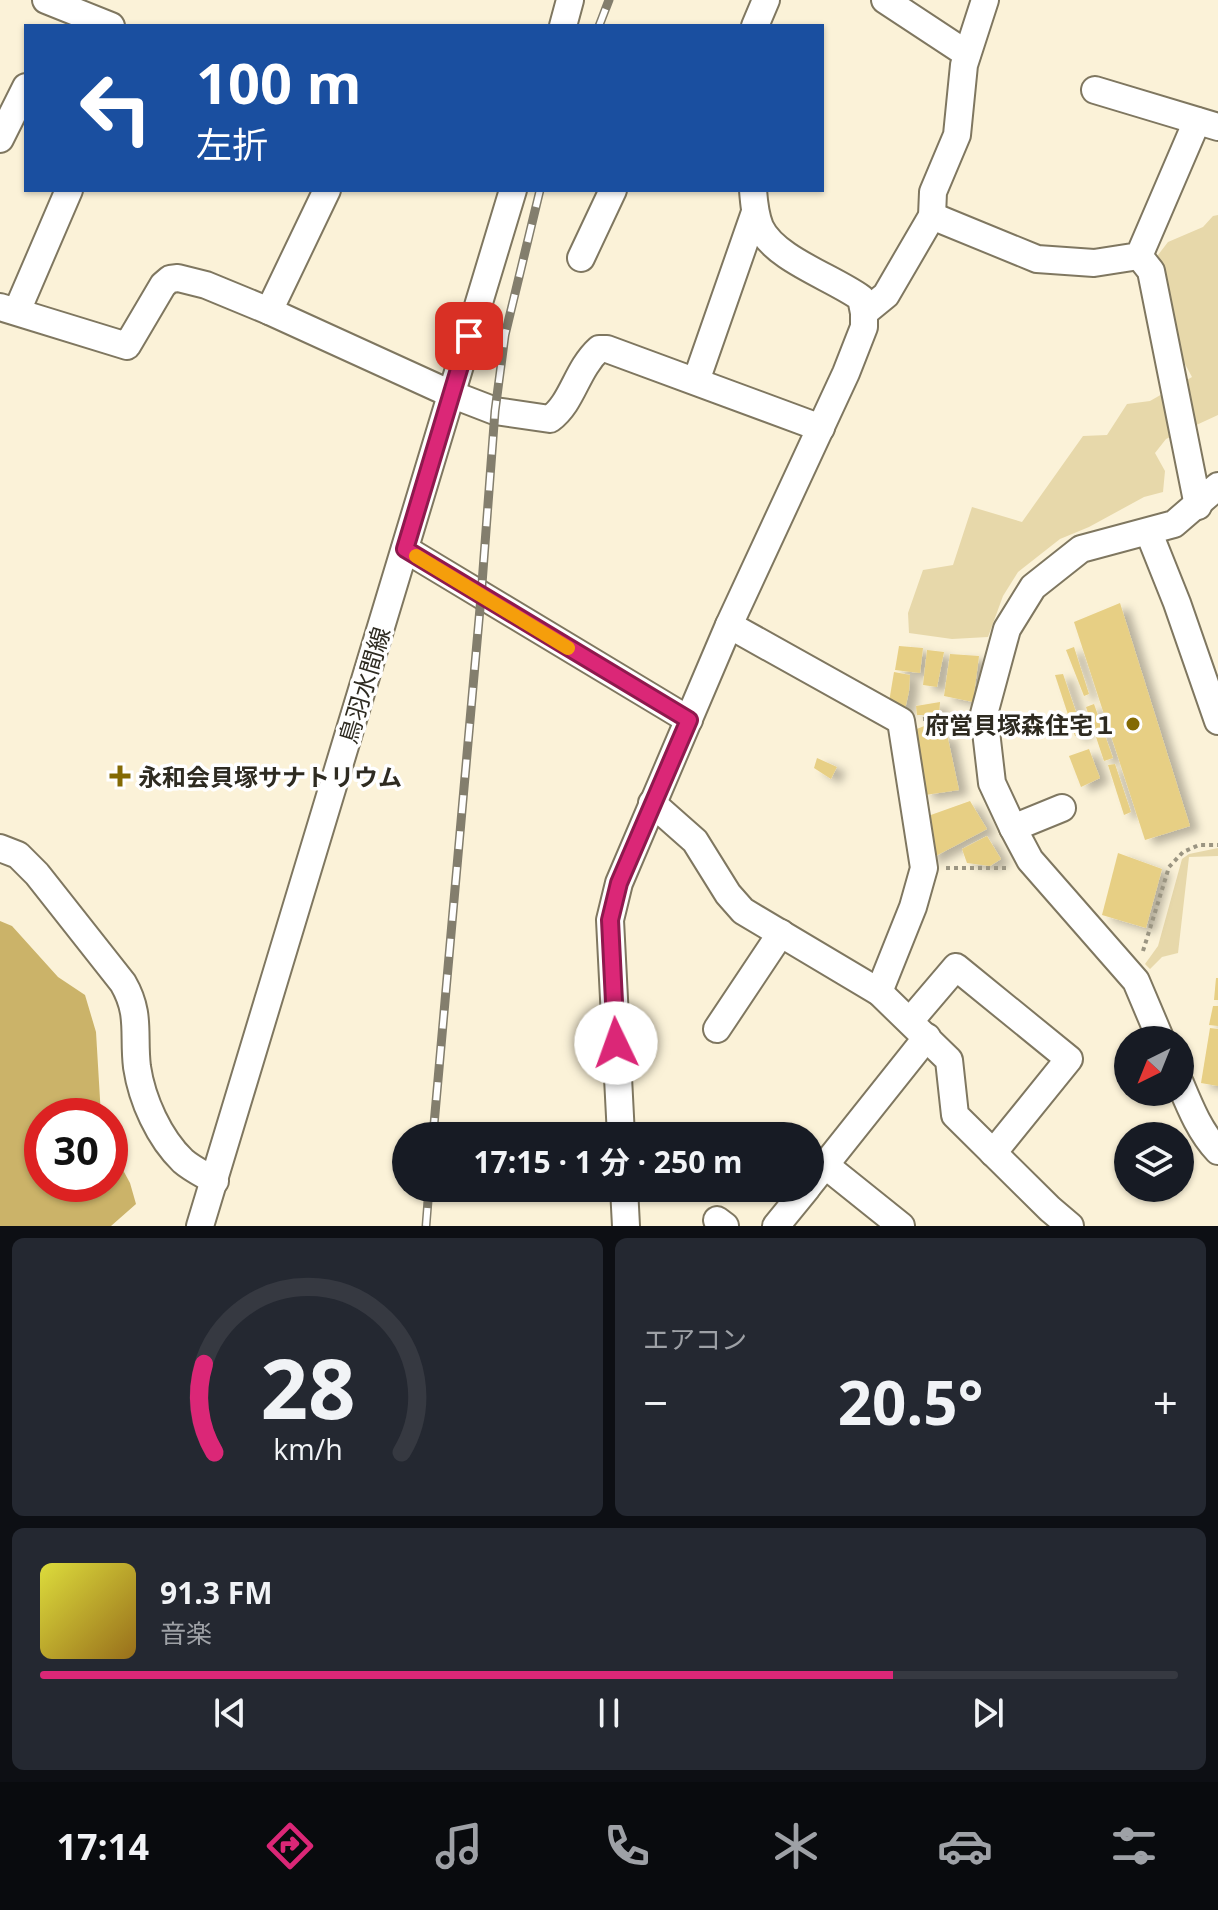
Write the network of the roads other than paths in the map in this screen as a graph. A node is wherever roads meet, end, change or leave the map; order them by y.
1 (570, 0) edge
2 (766, 0) edge
3 (885, 0) edge
4 (985, 0) edge
5 (52, 7) edge
6 (105, 24) edge
7 (564, 24) edge
8 (756, 24) edge
9 (967, 54) junction
10 (1095, 90) dead end
11 (24, 91) edge
12 (1207, 124) edge
13 (3, 129) edge
14 (68, 192) edge
15 (326, 192) edge
16 (512, 192) edge
17 (612, 192) edge
18 (754, 201) edge
19 (932, 216) junction
20 (1139, 256) junction
21 (581, 258) dead end
22 (8, 309) edge
23 (269, 311) junction
24 (864, 313) junction
25 (696, 381) junction
26 (451, 394) junction
27 (821, 428) junction
28 (1218, 486) edge
29 (1198, 506) junction
30 (1149, 533) junction
31 (405, 549) junction
32 (729, 625) junction
33 (689, 720) junction
34 (1218, 721) edge
35 (652, 803) junction
36 (1062, 808) dead end
37 (1013, 828) junction
38 (0, 848) edge
39 (781, 933) junction
40 (879, 992) junction
41 (1155, 1026) edge
42 (717, 1029) dead end
43 (918, 1029) junction
44 (1190, 1106) edge
45 (620, 1122) edge
46 (1218, 1151) edge
47 (993, 1153) junction
48 (824, 1165) edge
49 (215, 1181) junction
50 (824, 1184) edge
51 (625, 1202) edge
52 (795, 1202) edge
53 (1052, 1220) edge
54 (200, 1226) edge
55 (626, 1226) edge
56 (776, 1226) edge
57 (901, 1226) edge

1 - 7 street
2 - 8 street
3 - 9 street
4 - 9 street
5 - 6 street
9 - 19 street
10 - 12 street
11 - 13 street
12 - 20 street
14 - 22 street
15 - 23 street
16 - 26 street, 鳥羽水間線
17 - 21 street
18 - 24 street
18 - 25 street
19 - 20 street
19 - 24 street
20 - 29 street
22 - 23 street
23 - 26 street
24 - 27 street
25 - 26 street
25 - 27 street
26 - 31 street, 鳥羽水間線
27 - 32 street
28 - 29 street
29 - 30 street
30 - 34 street
30 - 37 street
31 - 33 street
31 - 49 street, 鳥羽水間線
32 - 33 street
32 - 40 street
33 - 35 street
35 - 39 street
35 - 45 street
36 - 37 street
37 - 41 street
38 - 49 street
39 - 40 street
39 - 42 street
40 - 43 street
43 - 47 street
43 - 47 street
43 - 48 street
44 - 46 street
47 - 53 street
49 - 54 street, 鳥羽水間線
50 - 57 street
51 - 55 street
52 - 56 street

